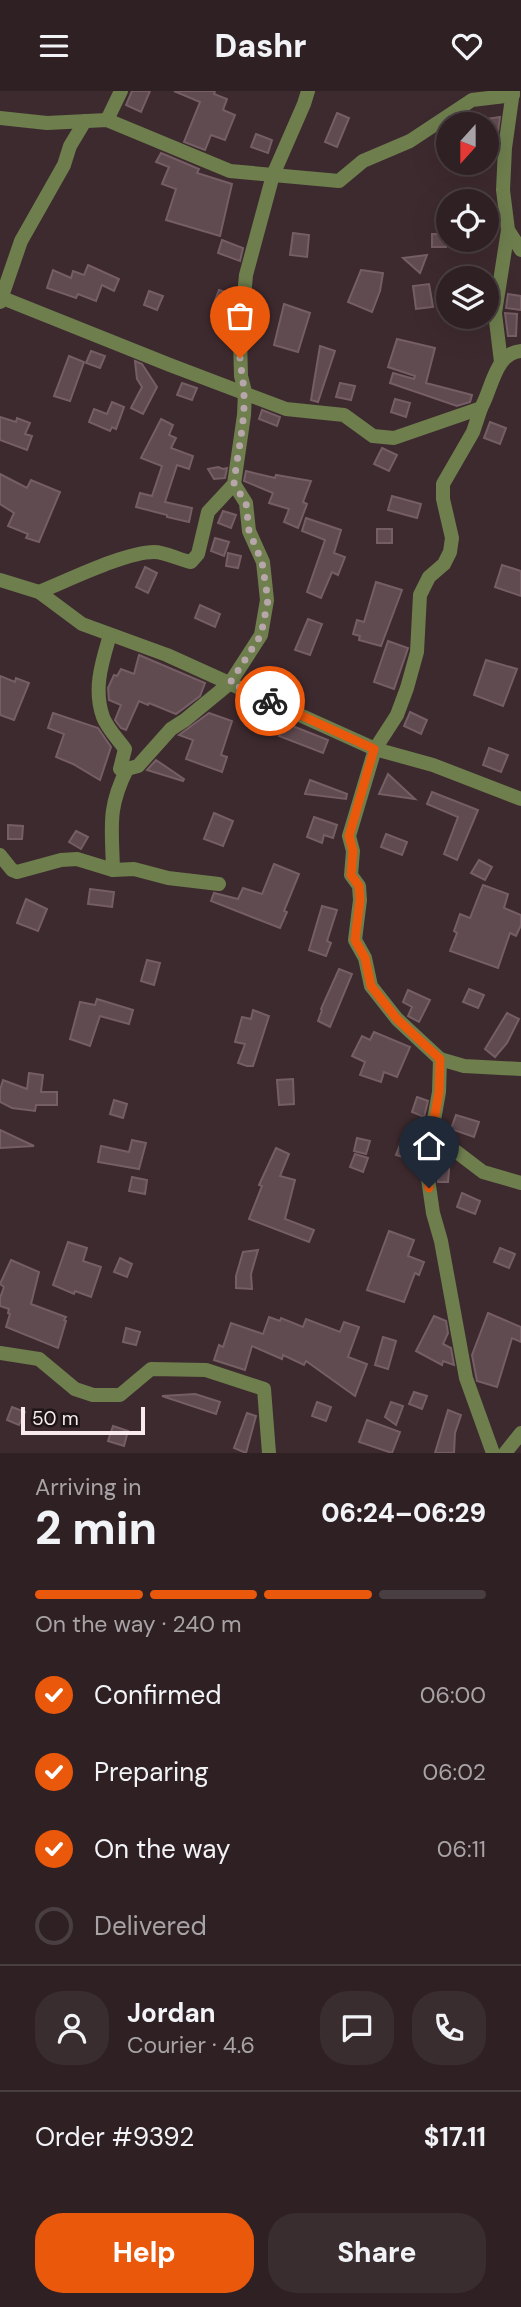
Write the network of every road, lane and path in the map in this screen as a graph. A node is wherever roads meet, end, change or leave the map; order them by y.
1 (121, 91) edge
2 (308, 91) edge
3 (513, 93) edge
4 (0, 118) edge
5 (107, 120) junction
6 (85, 121) junction
7 (273, 175) junction
8 (508, 230) junction
9 (521, 250) edge
10 (1, 299) edge
11 (521, 351) edge
12 (501, 362) junction
13 (245, 392) junction
14 (481, 408) junction
15 (234, 484) junction
16 (0, 580) edge
17 (39, 592) junction
18 (110, 635) junction
19 (230, 683) junction
20 (374, 749) junction
21 (120, 769) dead end
22 (521, 799) edge
23 (0, 855) edge
24 (113, 870) junction
25 (219, 884) dead end
26 (440, 1059) junction
27 (521, 1069) edge
28 (433, 1134) junction
29 (521, 1183) edge
30 (0, 1353) edge
31 (521, 1433) edge
32 (269, 1453) edge
33 (494, 1453) edge
34 (505, 1453) edge

1 - 5 street
2 - 7 street
3 - 7 street
3 - 8 street
4 - 6 street
5 - 6 street
5 - 7 street
6 - 10 street
7 - 13 street
8 - 9 street
8 - 12 street
10 - 13 street
11 - 12 street
12 - 14 street
13 - 14 street
13 - 15 street
14 - 20 street
15 - 17 street
15 - 19 street
16 - 17 street
17 - 18 street
18 - 19 street
18 - 21 street
19 - 20 street
19 - 24 street
20 - 22 street
20 - 26 street
23 - 24 street
24 - 25 street
26 - 27 street
26 - 28 street
28 - 29 street
28 - 33 street
30 - 32 street
31 - 34 street

